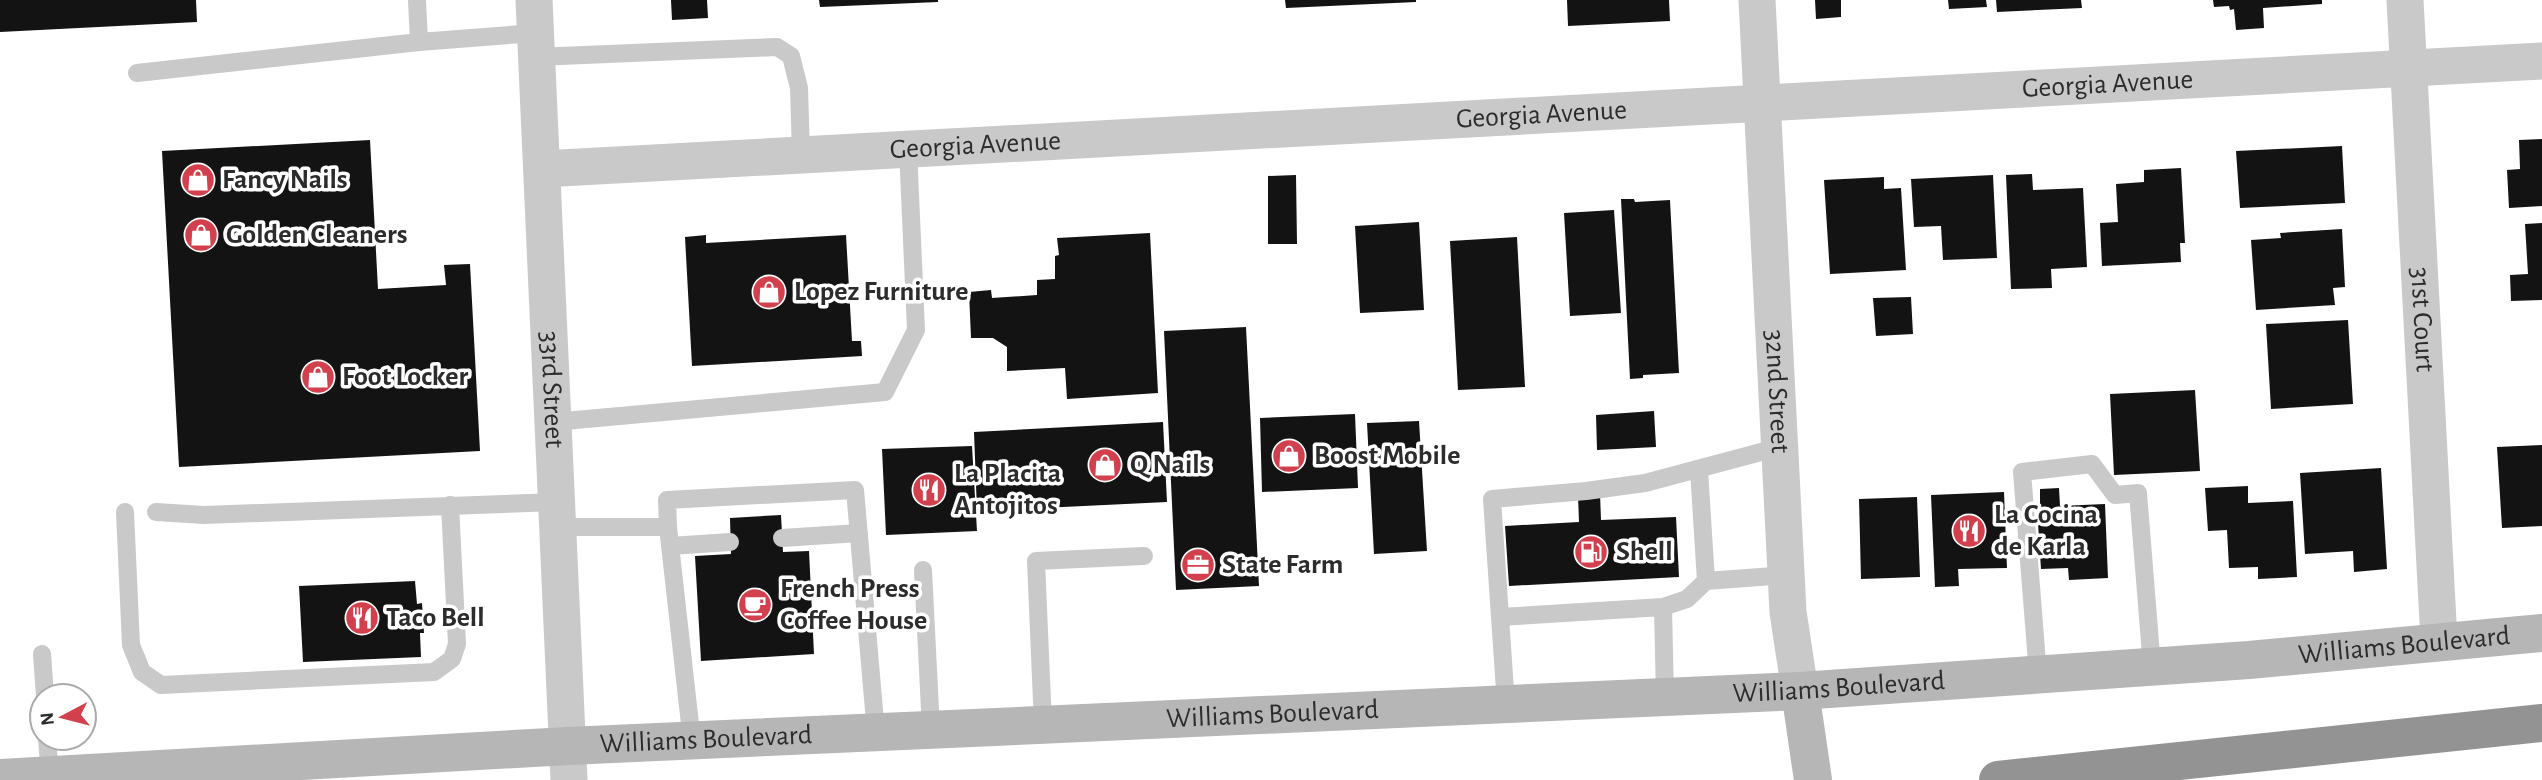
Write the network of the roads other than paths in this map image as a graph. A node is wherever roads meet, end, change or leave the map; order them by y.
1 (416, 0) edge
2 (1757, 0) edge
3 (2404, 0) edge
4 (535, 30) edge
5 (419, 42) junction
6 (2542, 61) edge
7 (2408, 68) junction
8 (137, 73) dead end
9 (1762, 102) junction
10 (908, 149) junction
11 (801, 155) junction
12 (542, 169) junction
13 (553, 422) junction
14 (1780, 447) junction
15 (1699, 470) junction
16 (450, 505) junction
17 (125, 512) dead end
18 (156, 512) dead end
19 (557, 514) junction
20 (668, 527) junction
21 (859, 533) junction
22 (782, 538) dead end
23 (730, 542) dead end
24 (670, 546) junction
25 (1144, 556) dead end
26 (923, 570) dead end
27 (1787, 575) junction
28 (1706, 581) junction
29 (1663, 607) junction
30 (1500, 617) junction
31 (2542, 633) edge
32 (2439, 641) junction
33 (42, 654) dead end
34 (2152, 667) junction
35 (2038, 674) junction
36 (44, 682) edge
37 (1800, 691) junction
38 (1665, 698) junction
39 (1506, 705) junction
40 (2542, 723) edge
41 (1043, 725) junction
42 (931, 730) junction
43 (876, 733) junction
44 (692, 742) junction
45 (48, 752) edge
46 (569, 763) edge
47 (50, 776) junction
48 (0, 778) edge
49 (1813, 780) edge
50 (1998, 780) edge

1 - 5 lane
2 - 9 street, 32nd Street
3 - 7 street, 31st Court
4 - 5 lane
4 - 11 lane
4 - 12 street, 33rd Street
5 - 8 lane
6 - 7 street, Georgia Avenue
7 - 9 street, Georgia Avenue
7 - 32 street, 31st Court
9 - 10 street, Georgia Avenue
9 - 14 street, 32nd Street
10 - 11 street, Georgia Avenue
10 - 13 lane
11 - 12 street, Georgia Avenue
12 - 13 street, 33rd Street
13 - 19 street, 33rd Street
14 - 15 lane
14 - 27 street, 32nd Street
15 - 28 lane
15 - 30 lane
16 - 17 lane
16 - 18 lane
16 - 19 lane
19 - 20 lane
19 - 46 street, 33rd Street
20 - 21 lane
20 - 24 lane
21 - 22 lane
21 - 43 lane
23 - 24 lane
24 - 44 lane
25 - 41 lane
26 - 42 lane
27 - 28 lane
27 - 37 street, 32nd Street
28 - 29 lane
29 - 30 lane
29 - 38 lane
30 - 39 lane
31 - 32 main road, Williams Boulevard
32 - 34 main road, Williams Boulevard
33 - 36 lane
34 - 35 main road, Williams Boulevard
34 - 35 lane
35 - 37 main road, Williams Boulevard
37 - 38 main road, Williams Boulevard
37 - 49 main road, 32nd Street
38 - 39 main road, Williams Boulevard
39 - 41 main road, Williams Boulevard
40 - 50 highway
41 - 42 main road, Williams Boulevard
42 - 43 main road, Williams Boulevard
43 - 44 main road, Williams Boulevard
44 - 46 main road, Williams Boulevard
45 - 47 lane
46 - 47 main road, Williams Boulevard
47 - 48 main road, Williams Boulevard

